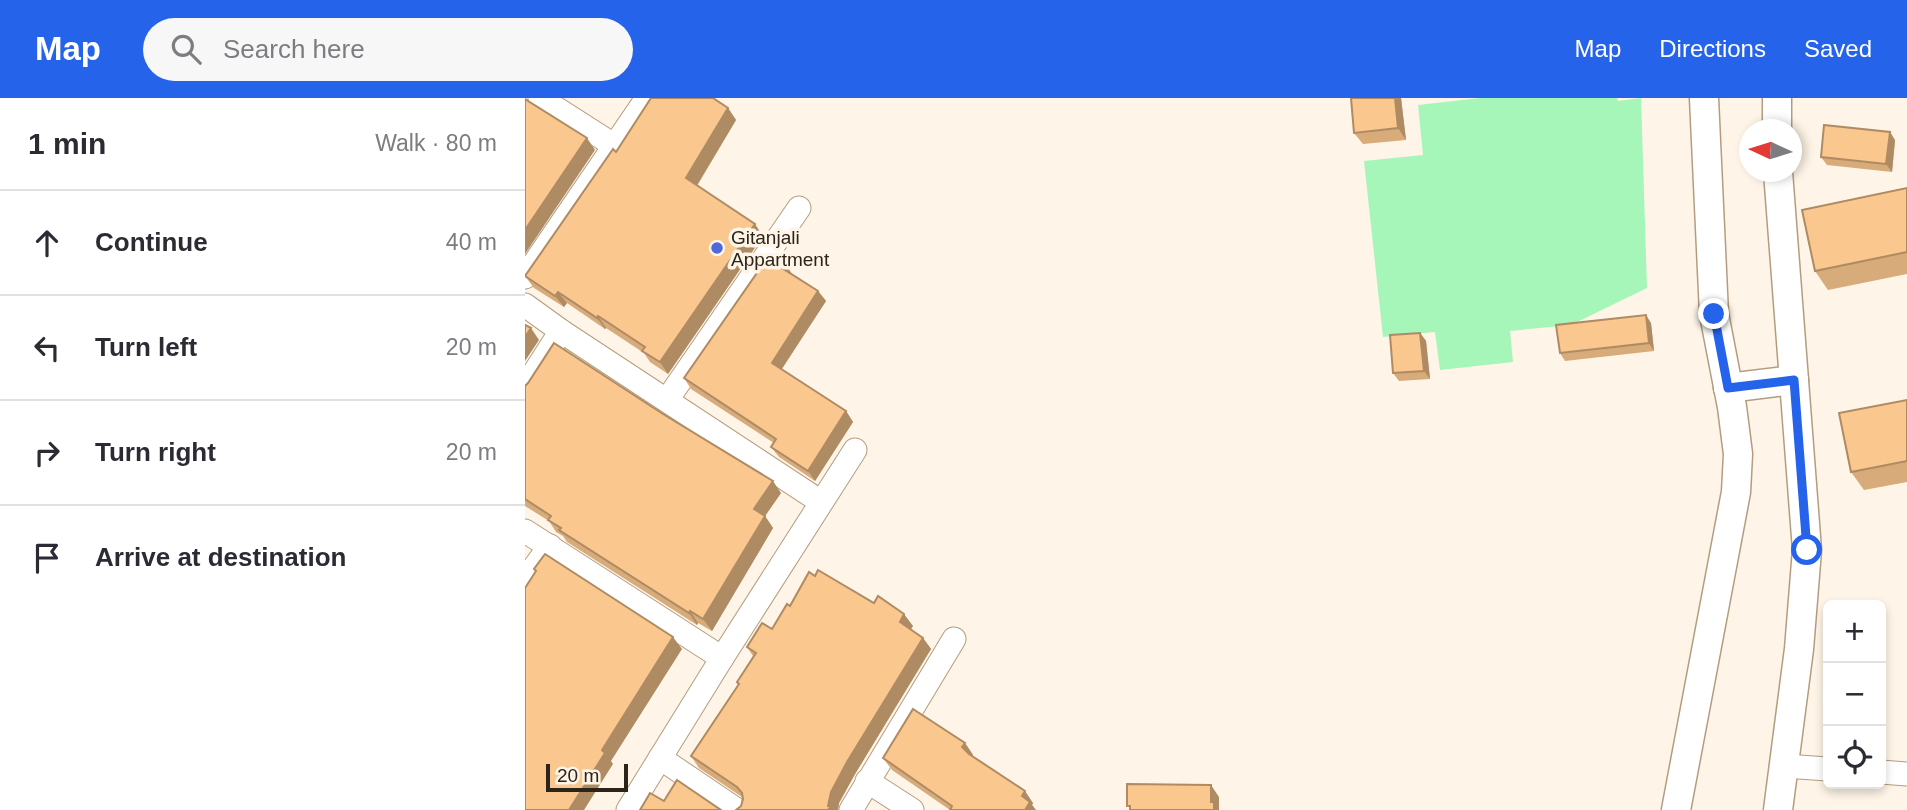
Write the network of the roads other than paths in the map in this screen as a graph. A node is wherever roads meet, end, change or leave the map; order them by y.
1 (540, 98) edge
2 (647, 98) edge
3 (1705, 98) edge
4 (1777, 98) edge
5 (1777, 119) edge
6 (615, 146) junction
7 (1779, 182) edge
8 (799, 208) dead end
9 (525, 277) edge
10 (525, 305) edge
11 (561, 331) junction
12 (1794, 380) junction
13 (525, 387) edge
14 (1728, 388) junction
15 (667, 400) junction
16 (855, 450) dead end
17 (821, 502) junction
18 (525, 531) edge
19 (551, 546) junction
20 (525, 580) edge
21 (954, 639) dead end
22 (722, 658) junction
23 (660, 758) junction
24 (1784, 766) junction
25 (1823, 769) edge
26 (1886, 772) edge
27 (1907, 774) edge
28 (867, 781) junction
29 (628, 810) edge
30 (737, 810) edge
31 (851, 810) edge
32 (912, 810) edge
33 (1676, 810) edge
34 (1778, 810) edge

1 - 6 street
2 - 6 street
3 - 14 street
4 - 5 street
6 - 9 street
7 - 12 street
8 - 15 street
10 - 11 street
11 - 13 street
11 - 15 street
12 - 14 street
12 - 24 street
14 - 33 street
15 - 17 street
16 - 17 street
17 - 22 street
18 - 19 street
19 - 20 street
19 - 22 street
21 - 28 street
22 - 23 street
23 - 29 street
23 - 30 street
24 - 25 street
24 - 34 street
26 - 27 street
28 - 31 street
28 - 32 street

